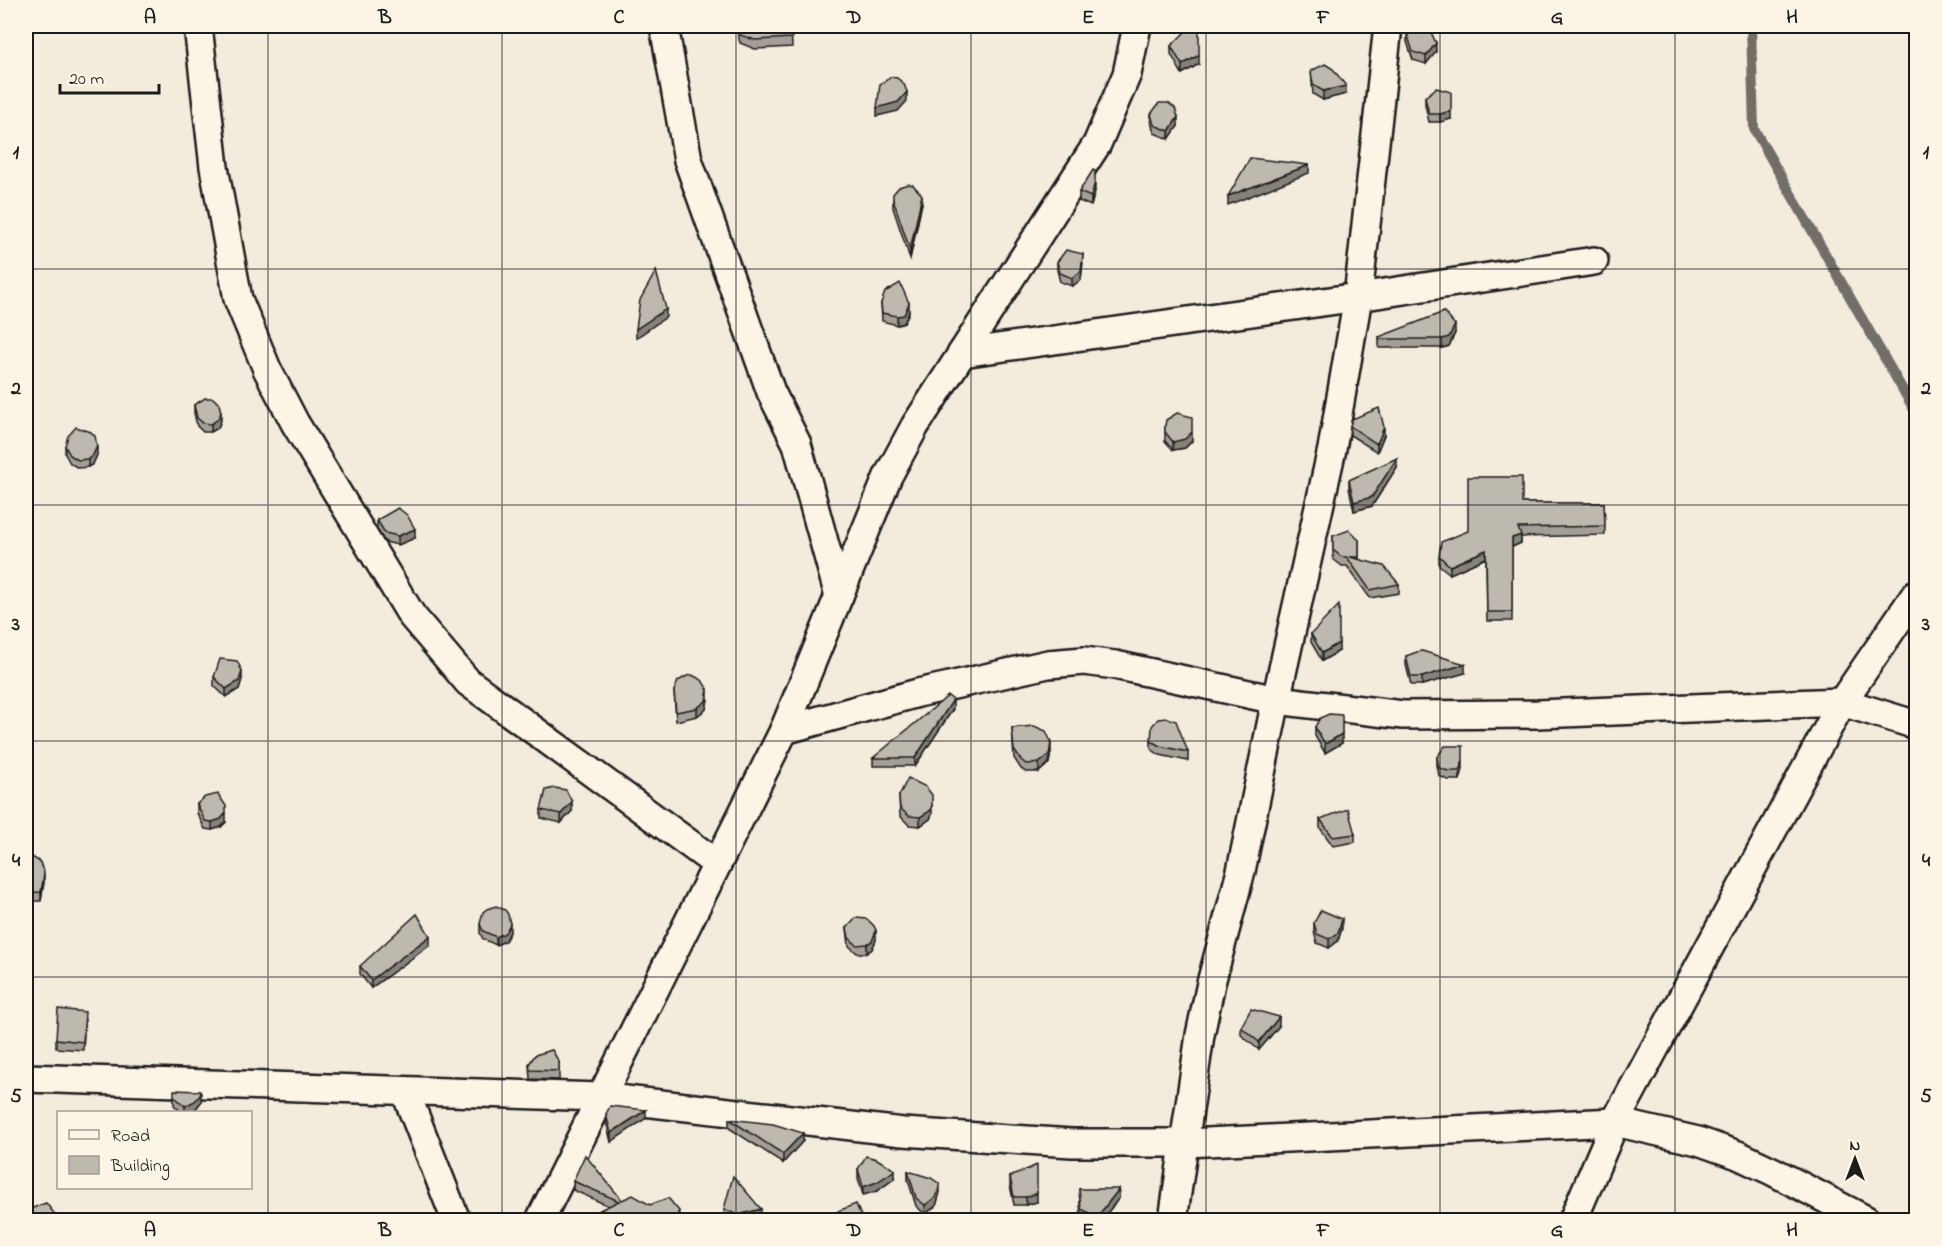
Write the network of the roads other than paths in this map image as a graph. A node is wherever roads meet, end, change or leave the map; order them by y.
1 (198, 26) edge
2 (664, 26) edge
3 (1137, 26) edge
4 (1388, 26) edge
5 (1594, 261) dead end
6 (1358, 297) junction
7 (962, 353) junction
8 (1917, 594) edge
9 (839, 596) junction
10 (1276, 700) junction
11 (1842, 702) junction
12 (1917, 727) edge
13 (784, 730) junction
14 (717, 864) junction
15 (26, 1078) edge
16 (405, 1091) junction
17 (600, 1097) junction
18 (1616, 1122) junction
19 (1186, 1143) junction
20 (456, 1221) edge
21 (540, 1221) edge
22 (1173, 1221) edge
23 (1573, 1221) edge
24 (1866, 1221) edge

1 - 14 street
2 - 9 street
3 - 7 street
4 - 6 street
5 - 6 street
6 - 7 street
6 - 10 street
7 - 9 street
8 - 11 street
9 - 13 street
10 - 11 street
10 - 13 street
10 - 19 street
11 - 12 street
11 - 18 street
13 - 14 street
14 - 17 street
15 - 16 street
16 - 17 street
16 - 20 street
17 - 19 street
17 - 21 street
18 - 19 street
18 - 23 street
18 - 24 street
19 - 22 street

